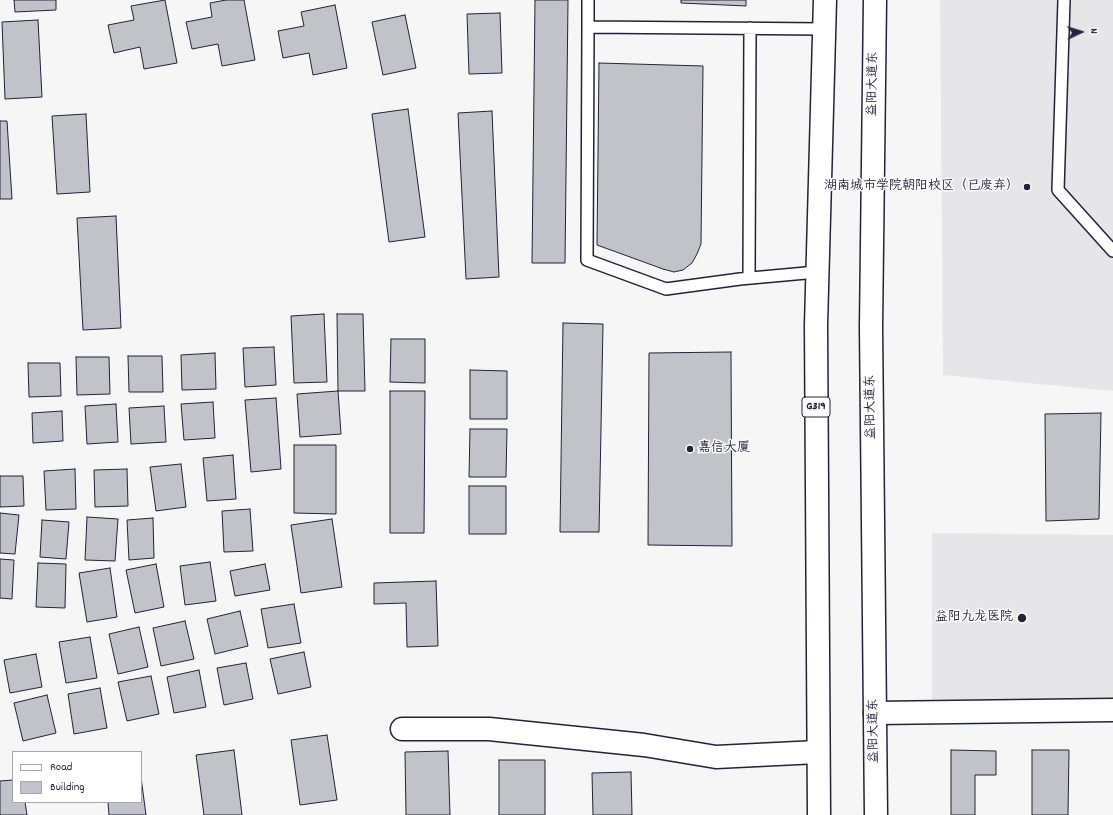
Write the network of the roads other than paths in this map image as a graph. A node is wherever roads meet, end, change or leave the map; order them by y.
1 (588, 0) edge
2 (825, 0) edge
3 (875, 0) edge
4 (1064, 0) edge
5 (588, 27) junction
6 (750, 28) junction
7 (824, 29) junction
8 (1113, 251) edge
9 (817, 272) junction
10 (749, 278) junction
11 (1113, 710) edge
12 (875, 713) junction
13 (402, 730) dead end
14 (818, 752) junction
15 (819, 815) edge
16 (876, 815) edge

1 - 5 lane
2 - 7 main road, G319
3 - 12 main road, 益阳大道东
4 - 8 lane
5 - 6 lane
5 - 10 lane
6 - 7 lane
6 - 10 lane
7 - 9 main road, G319
9 - 10 lane
9 - 14 main road, G319
11 - 12 main road
12 - 16 main road, 益阳大道东
13 - 14 main road
14 - 15 main road, G319

